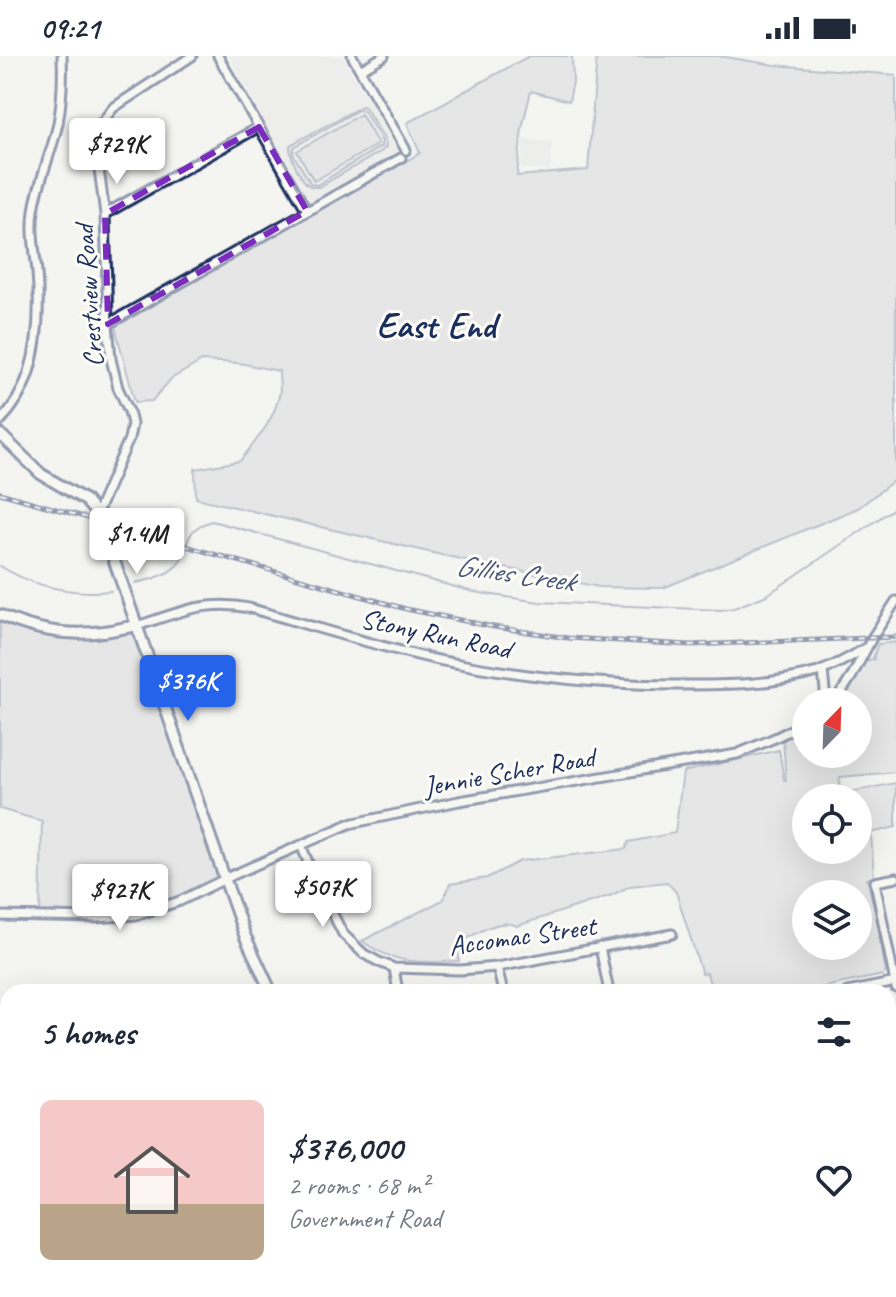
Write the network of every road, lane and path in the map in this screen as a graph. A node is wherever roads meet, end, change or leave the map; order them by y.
1 (62, 56) edge
2 (192, 56) edge
3 (218, 56) edge
4 (352, 56) edge
5 (384, 56) edge
6 (360, 70) junction
7 (259, 127) junction
8 (307, 211) junction
9 (105, 214) junction
10 (108, 324) junction
11 (0, 421) edge
12 (0, 434) edge
13 (97, 513) junction
14 (896, 601) edge
15 (0, 615) edge
16 (137, 626) junction
17 (867, 647) junction
18 (823, 670) junction
19 (825, 688) edge
20 (844, 688) edge
21 (792, 729) edge
22 (301, 845) junction
23 (896, 878) edge
24 (225, 879) junction
25 (0, 916) edge
26 (672, 934) dead end
27 (600, 947) junction
28 (497, 967) junction
29 (394, 968) junction
30 (267, 984) edge
31 (397, 984) edge
32 (501, 984) edge
33 (607, 984) edge
34 (896, 984) edge

1 - 11 street
2 - 9 street, Crestview Road
3 - 7 street
4 - 6 street
5 - 6 street
6 - 8 street
7 - 8 street
7 - 9 street
8 - 10 street
9 - 10 street, Crestview Road
10 - 13 street, Crestview Road
12 - 13 main road
13 - 16 main road
14 - 17 street
15 - 16 main road, Stony Run Road
16 - 18 street, Stony Run Road
16 - 24 main road
17 - 18 street, Stony Run Road
17 - 20 street
18 - 19 street
21 - 22 street, Jennie Scher Road
22 - 24 street, Jennie Scher Road
22 - 29 street, Accomac Street
23 - 34 street
24 - 25 street, Jennie Scher Road
24 - 30 main road
26 - 27 street, Accomac Street
27 - 28 street, Accomac Street
27 - 33 street
28 - 29 street, Accomac Street
28 - 32 street
29 - 31 street

